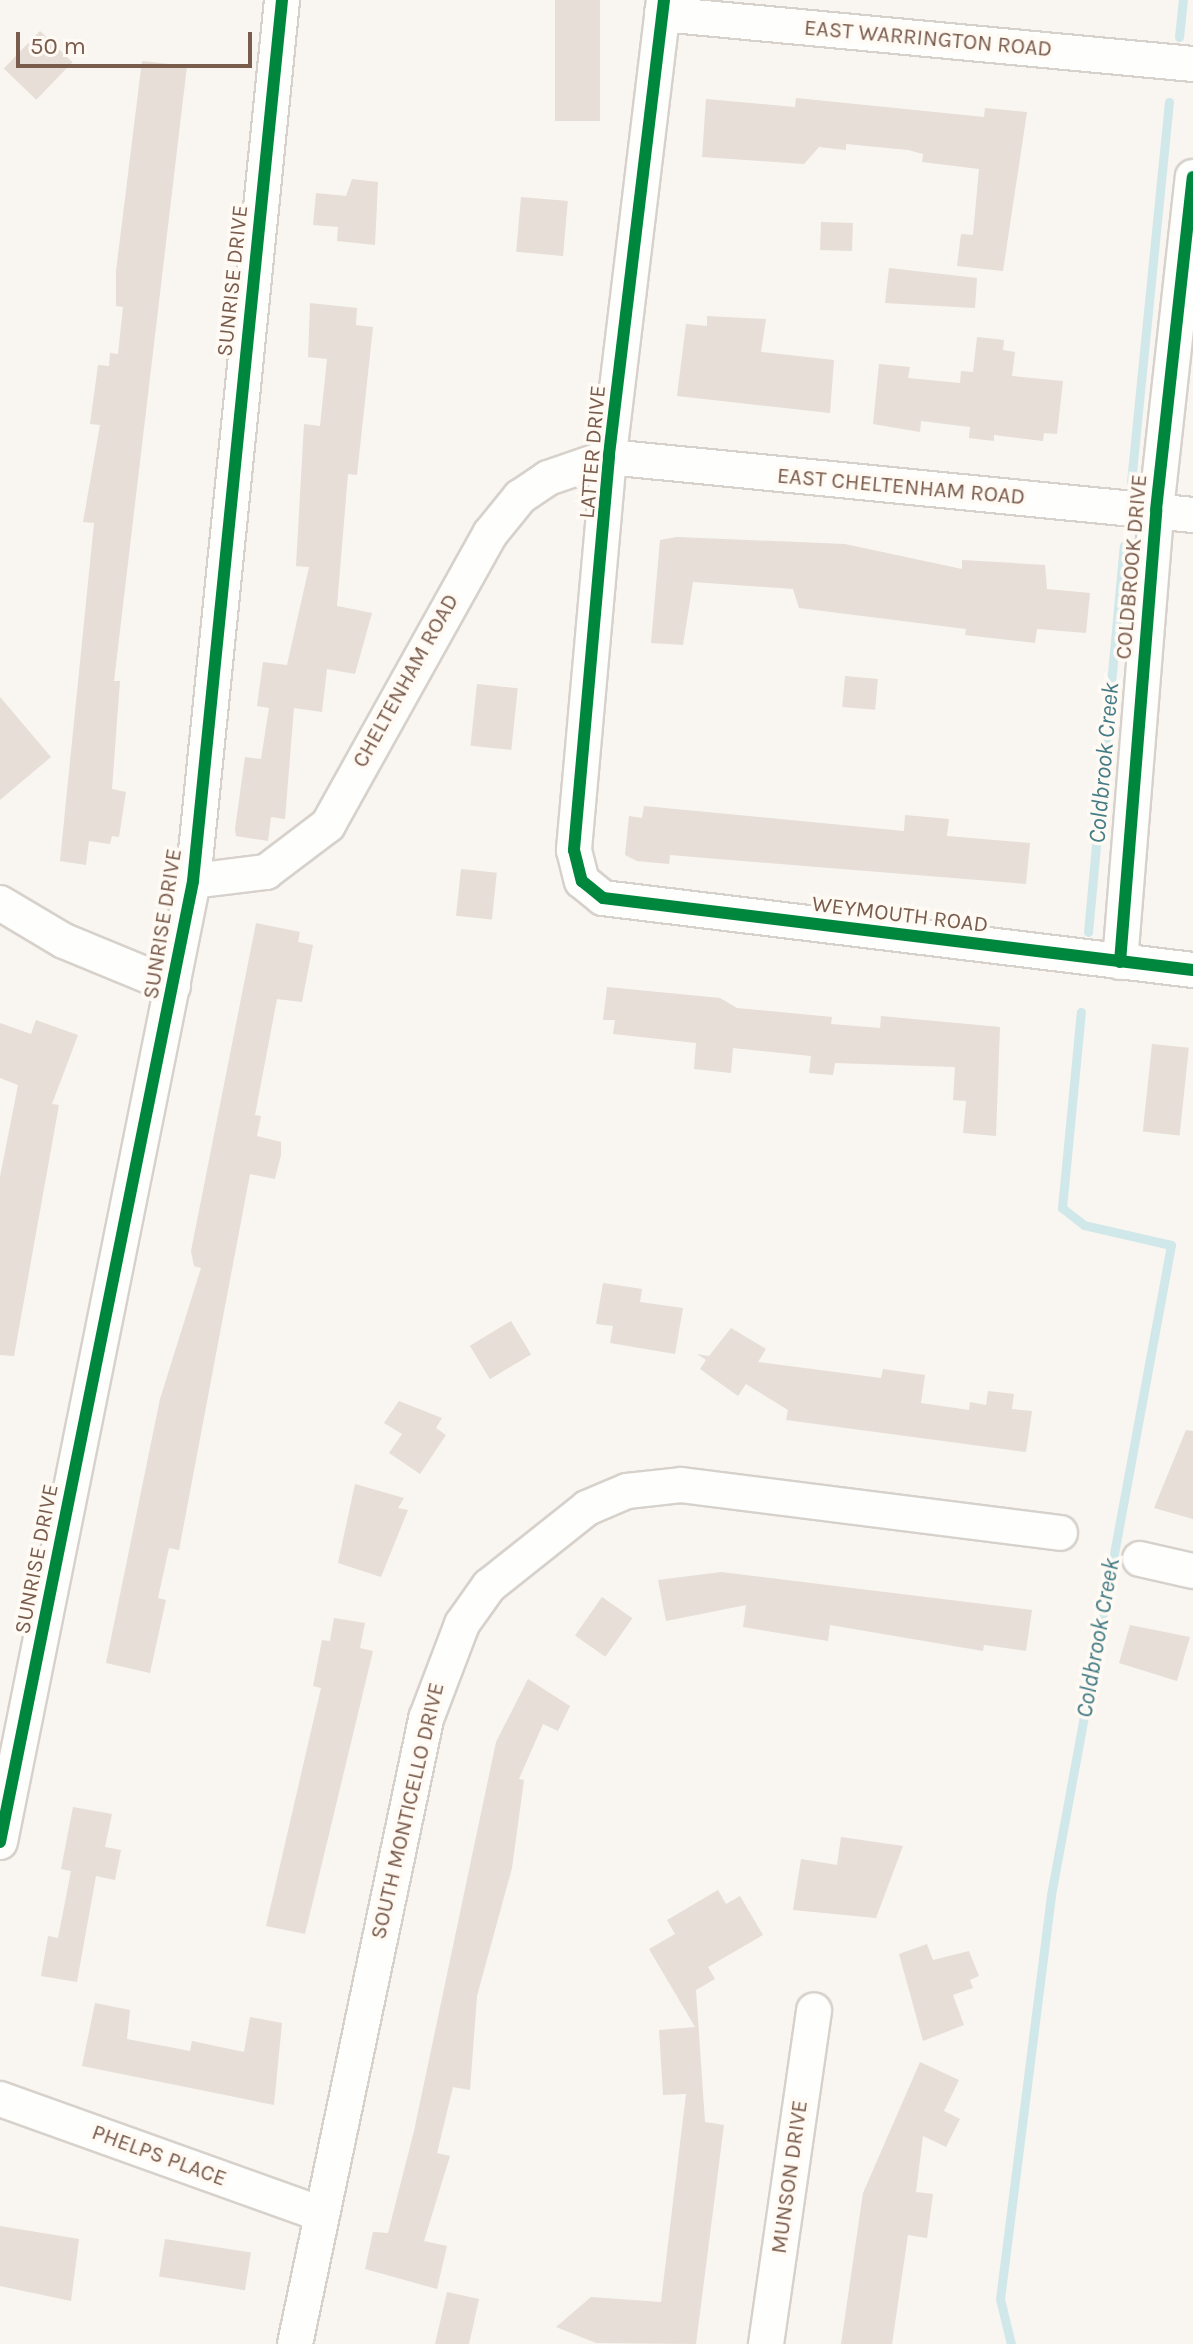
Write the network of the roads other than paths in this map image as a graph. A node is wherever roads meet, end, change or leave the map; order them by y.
1 (282, 0) edge
2 (663, 7) edge
3 (1193, 64) edge
4 (1193, 177) edge
5 (609, 457) junction
6 (1156, 510) junction
7 (1193, 515) edge
8 (193, 881) junction
9 (603, 898) joint
10 (0, 903) edge
11 (1120, 962) junction
12 (1193, 970) edge
13 (173, 986) junction
14 (1060, 1533) dead end
15 (1140, 1559) dead end
16 (1193, 1571) edge
17 (0, 1842) edge
18 (814, 2010) dead end
19 (0, 2099) edge
20 (318, 2213) junction
21 (295, 2344) edge
22 (766, 2344) edge

1 - 8 street, SUNRISE DRIVE
2 - 3 street, EAST WARRINGTON ROAD
2 - 5 street, LATTER DRIVE
4 - 6 street, COLDBROOK DRIVE
5 - 6 street, EAST CHELTENHAM ROAD
5 - 8 street, CHELTENHAM ROAD
5 - 9 street, LATTER DRIVE
6 - 7 street, EAST CHELTENHAM ROAD
6 - 11 street, COLDBROOK DRIVE
8 - 13 street, SUNRISE DRIVE
9 - 11 street, WEYMOUTH ROAD
10 - 13 street
11 - 12 street, WEYMOUTH ROAD
13 - 17 street, SUNRISE DRIVE
14 - 20 street, SOUTH MONTICELLO DRIVE
15 - 16 street
18 - 22 street, MUNSON DRIVE
19 - 20 street, PHELPS PLACE
20 - 21 street, SOUTH MONTICELLO DRIVE

